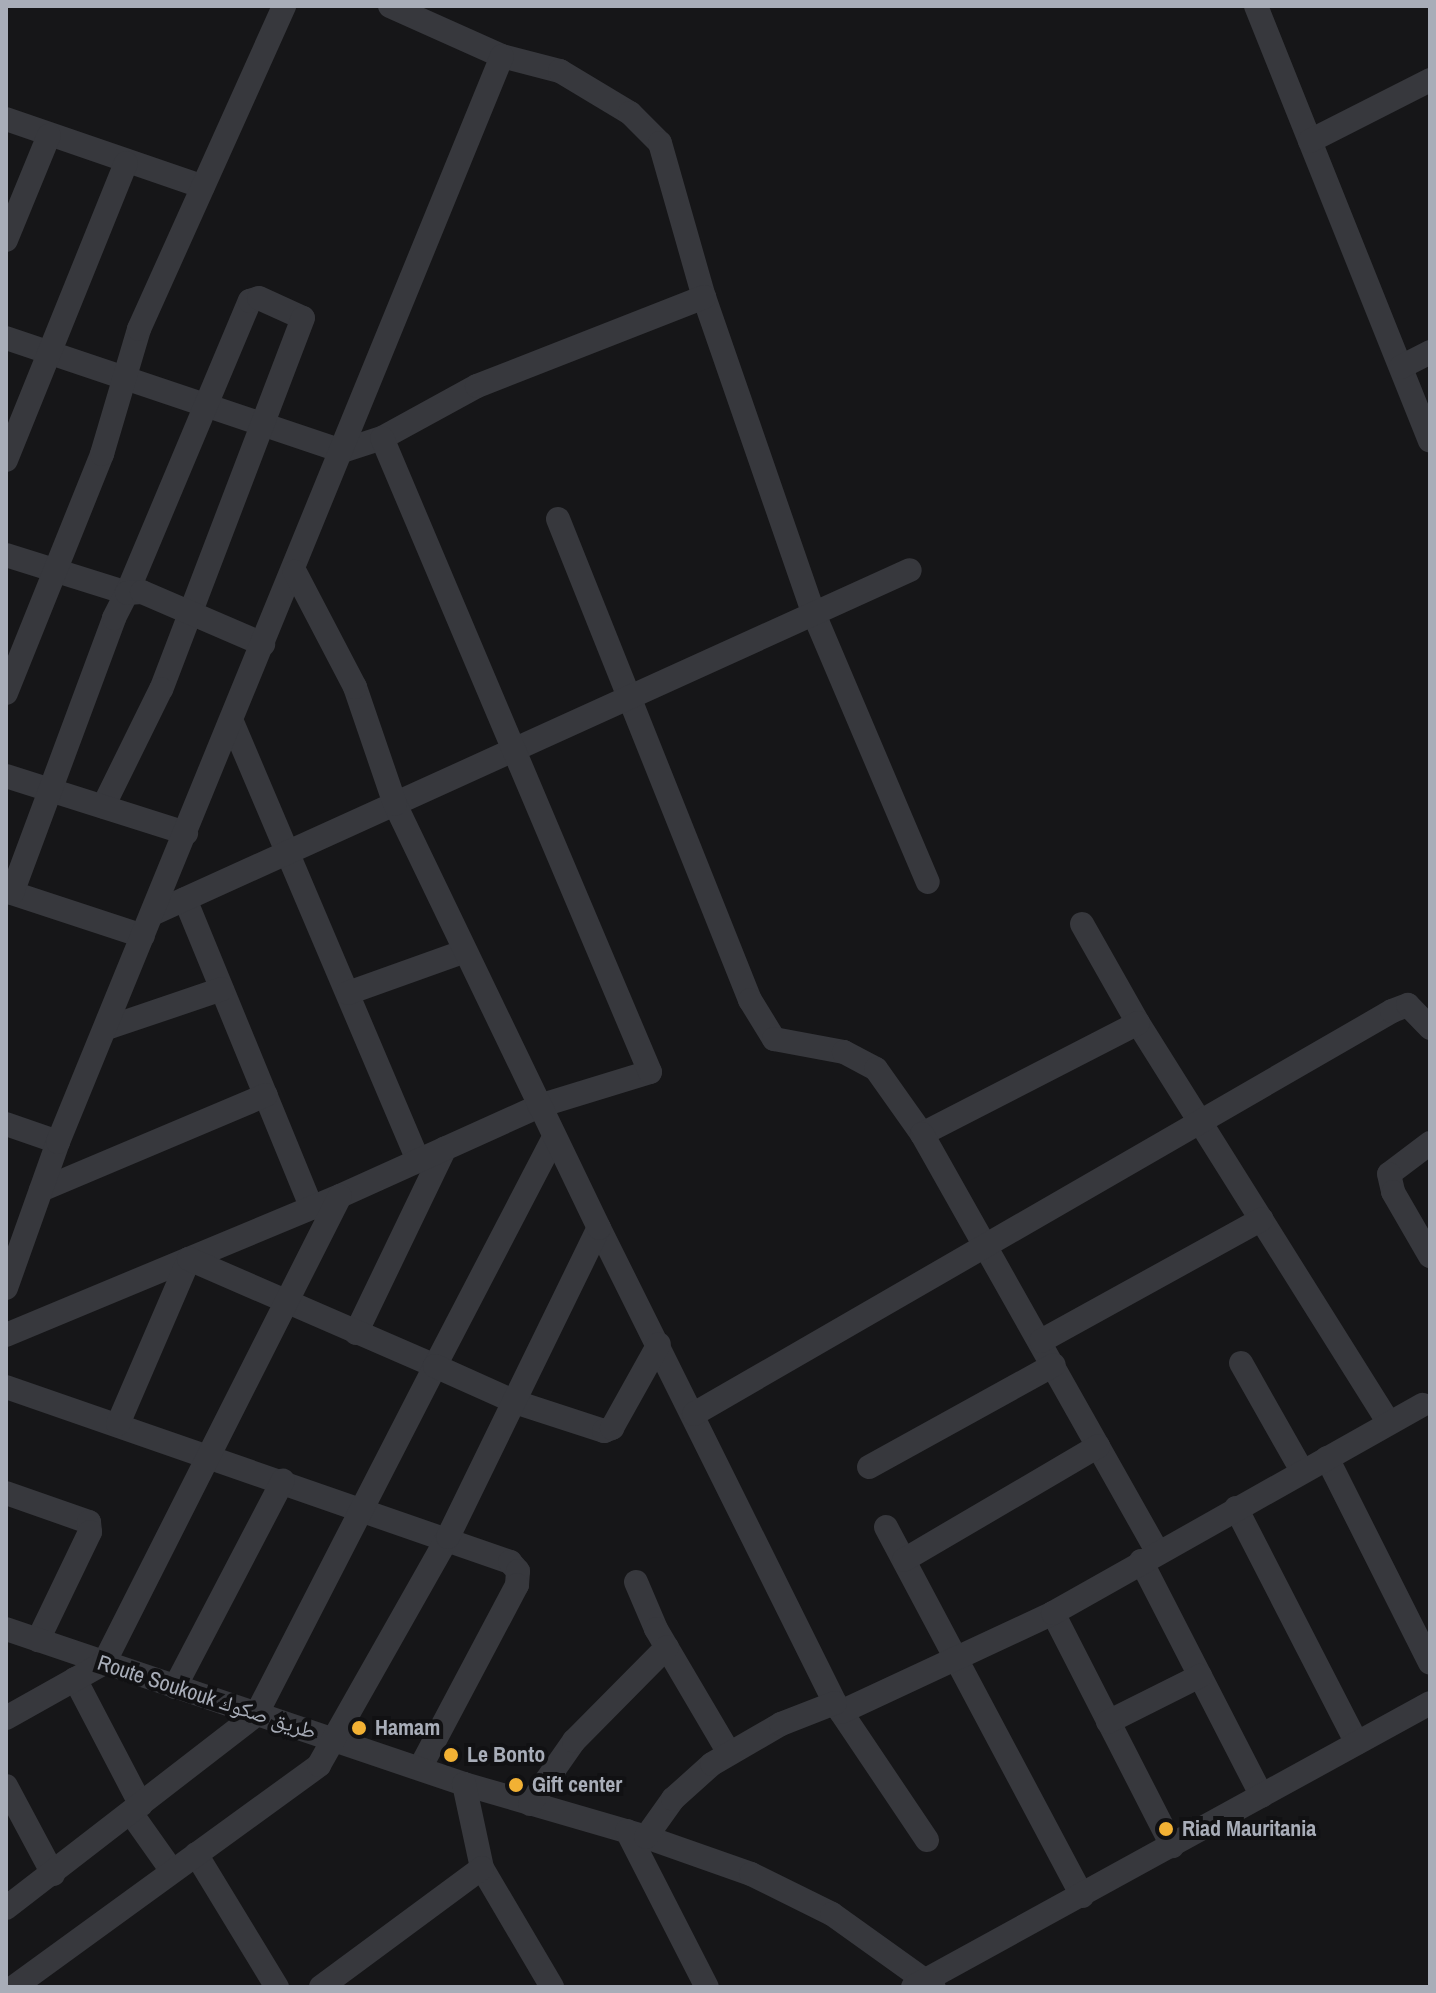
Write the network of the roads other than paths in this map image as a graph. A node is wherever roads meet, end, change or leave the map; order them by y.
1 (284, 6) edge
2 (390, 6) edge
3 (1256, 6) edge
4 (502, 56) junction
5 (1430, 80) edge
6 (6, 119) edge
7 (49, 135) junction
8 (1310, 141) junction
9 (126, 163) junction
10 (203, 187) junction
11 (6, 240) edge
12 (704, 297) junction
13 (6, 338) edge
14 (1430, 352) edge
15 (49, 353) junction
16 (1401, 367) junction
17 (124, 380) junction
18 (206, 407) junction
19 (264, 424) junction
20 (382, 438) junction
21 (1430, 440) edge
22 (342, 451) junction
23 (6, 460) edge
24 (558, 519) dead end
25 (6, 555) edge
26 (910, 570) dead end
27 (55, 571) junction
28 (295, 572) junction
29 (127, 593) junction
30 (190, 614) junction
31 (814, 614) junction
32 (263, 644) junction
33 (6, 693) edge
34 (626, 699) junction
35 (232, 722) junction
36 (512, 751) junction
37 (6, 776) edge
38 (53, 791) junction
39 (395, 804) junction
40 (103, 807) junction
41 (186, 833) junction
42 (289, 852) junction
43 (928, 882) dead end
44 (9, 892) edge
45 (185, 899) junction
46 (1082, 924) dead end
47 (148, 925) junction
48 (465, 951) junction
49 (222, 989) junction
50 (348, 993) junction
51 (1138, 1023) junction
52 (107, 1028) junction
53 (1430, 1028) edge
54 (266, 1095) junction
55 (539, 1106) junction
56 (6, 1124) edge
57 (1204, 1124) junction
58 (922, 1134) junction
59 (554, 1137) junction
60 (58, 1142) junction
61 (1430, 1143) edge
62 (445, 1148) junction
63 (418, 1161) junction
64 (41, 1190) junction
65 (340, 1196) junction
66 (312, 1208) junction
67 (1262, 1219) junction
68 (599, 1228) junction
69 (985, 1246) junction
70 (1430, 1256) edge
71 (189, 1259) junction
72 (6, 1288) edge
73 (286, 1304) junction
74 (356, 1333) junction
75 (6, 1335) edge
76 (1041, 1341) junction
77 (659, 1344) junction
78 (1241, 1363) dead end
79 (1054, 1365) junction
80 (435, 1366) junction
81 (6, 1387) edge
82 (515, 1402) junction
83 (1427, 1408) edge
84 (694, 1414) junction
85 (1389, 1423) junction
86 (118, 1424) junction
87 (1098, 1446) junction
88 (209, 1455) junction
89 (1327, 1458) junction
90 (869, 1467) dead end
91 (1302, 1471) junction
92 (283, 1480) junction
93 (6, 1493) edge
94 (1236, 1508) junction
95 (365, 1509) junction
96 (886, 1527) dead end
97 (448, 1537) junction
98 (1150, 1557) junction
99 (904, 1560) junction
100 (636, 1582) dead end
101 (1053, 1613) junction
102 (6, 1629) edge
103 (38, 1640) junction
104 (667, 1647) junction
105 (104, 1663) junction
106 (954, 1663) junction
107 (1430, 1663) edge
108 (1200, 1676) junction
109 (75, 1679) junction
110 (175, 1687) junction
111 (1430, 1703) edge
112 (838, 1708) junction
113 (256, 1715) junction
114 (6, 1718) edge
115 (1108, 1722) junction
116 (336, 1740) junction
117 (1357, 1743) junction
118 (729, 1753) junction
119 (420, 1768) junction
120 (464, 1784) junction
121 (6, 1786) edge
122 (1262, 1796) junction
123 (530, 1804) junction
124 (136, 1809) junction
125 (636, 1834) junction
126 (927, 1840) dead end
127 (1172, 1846) junction
128 (196, 1854) junction
129 (482, 1868) junction
130 (172, 1871) junction
131 (53, 1874) junction
132 (1082, 1896) junction
133 (6, 1908) edge
134 (925, 1985) edge
135 (14, 1987) edge
136 (277, 1987) edge
137 (321, 1987) edge
138 (552, 1987) edge
139 (707, 1987) edge

1 - 10 street
2 - 4 street
3 - 8 street
4 - 12 street
4 - 22 street
5 - 8 street
6 - 7 street
7 - 9 street
7 - 11 street
8 - 16 street
9 - 10 street
9 - 15 street
10 - 17 street
12 - 20 street
12 - 31 street
13 - 15 street
14 - 16 street
15 - 17 street
15 - 23 street
16 - 21 street
17 - 18 street
17 - 27 street
18 - 19 street
18 - 19 street
18 - 29 street
19 - 22 street
19 - 30 street
20 - 22 street
20 - 36 street
22 - 28 street
24 - 34 street
25 - 27 street
26 - 31 street
27 - 29 street
27 - 33 street
28 - 32 street
28 - 39 street
29 - 30 street
29 - 38 street
30 - 32 street
30 - 40 street
31 - 34 street
31 - 43 street
32 - 35 street
34 - 36 street
34 - 58 street
35 - 41 street
35 - 42 street
36 - 39 street
36 - 55 street
37 - 38 street
38 - 40 street
38 - 44 street
39 - 42 street
39 - 48 street
40 - 41 street
41 - 47 street
42 - 45 street
42 - 50 street
44 - 47 street
45 - 47 street
45 - 49 street
46 - 51 street
47 - 52 street
48 - 50 street
48 - 55 street
49 - 52 street
49 - 54 street
50 - 63 street
51 - 57 street
51 - 58 street
52 - 60 street
53 - 57 street
54 - 64 street
54 - 66 street
55 - 59 street
55 - 62 street
56 - 60 street
57 - 67 street
57 - 69 street
58 - 69 street
59 - 68 street
59 - 80 street
60 - 64 street
61 - 70 street
62 - 63 street
62 - 74 street
63 - 65 street
64 - 72 street
65 - 66 street
65 - 73 street
66 - 71 street
67 - 76 street
67 - 85 street
68 - 77 street
68 - 82 street
69 - 76 street
69 - 84 street
71 - 73 street
71 - 75 street
71 - 86 street
73 - 74 street
73 - 88 street
74 - 80 street
76 - 79 street
77 - 82 street
77 - 84 street
78 - 91 street
79 - 87 street
79 - 90 street
80 - 82 street
80 - 95 street
81 - 86 street
82 - 97 street
83 - 85 street
84 - 112 street
85 - 89 street
86 - 88 street
87 - 98 street
87 - 99 street
88 - 92 street
88 - 105 street
89 - 91 street
89 - 107 street
91 - 94 street
92 - 95 street
92 - 110 street
93 - 103 street
94 - 98 street
94 - 117 street
95 - 97 street
95 - 113 street
96 - 99 street
97 - 116 street
97 - 119 street
98 - 101 street
98 - 108 street
99 - 106 street
100 - 104 street
101 - 106 street
101 - 115 street
102 - 103 street, Route Soukouk طريق صكوك
103 - 105 street, Route Soukouk طريق صكوك
104 - 118 street
104 - 123 street
105 - 109 street
105 - 110 street, Route Soukouk طريق صكوك
106 - 112 street
106 - 132 street
108 - 115 street
108 - 122 street
109 - 114 street
109 - 124 street
110 - 113 street, Route Soukouk طريق صكوك
111 - 117 street
112 - 118 street
112 - 126 street
113 - 116 street, Route Soukouk طريق صكوك
113 - 124 street
115 - 127 street
116 - 119 street, Route Soukouk طريق صكوك
116 - 128 street
117 - 122 street
118 - 125 street
119 - 120 street, Route Soukouk طريق صكوك
120 - 123 street, Route Soukouk طريق صكوك
120 - 129 street
121 - 131 street
122 - 127 street
123 - 125 street, Route Soukouk طريق صكوك
124 - 130 street
124 - 131 street
125 - 134 street, Route Soukouk طريق صكوك
125 - 139 street
127 - 132 street
128 - 130 street
128 - 136 street
129 - 137 street
129 - 138 street
130 - 135 street
131 - 133 street
132 - 134 street

